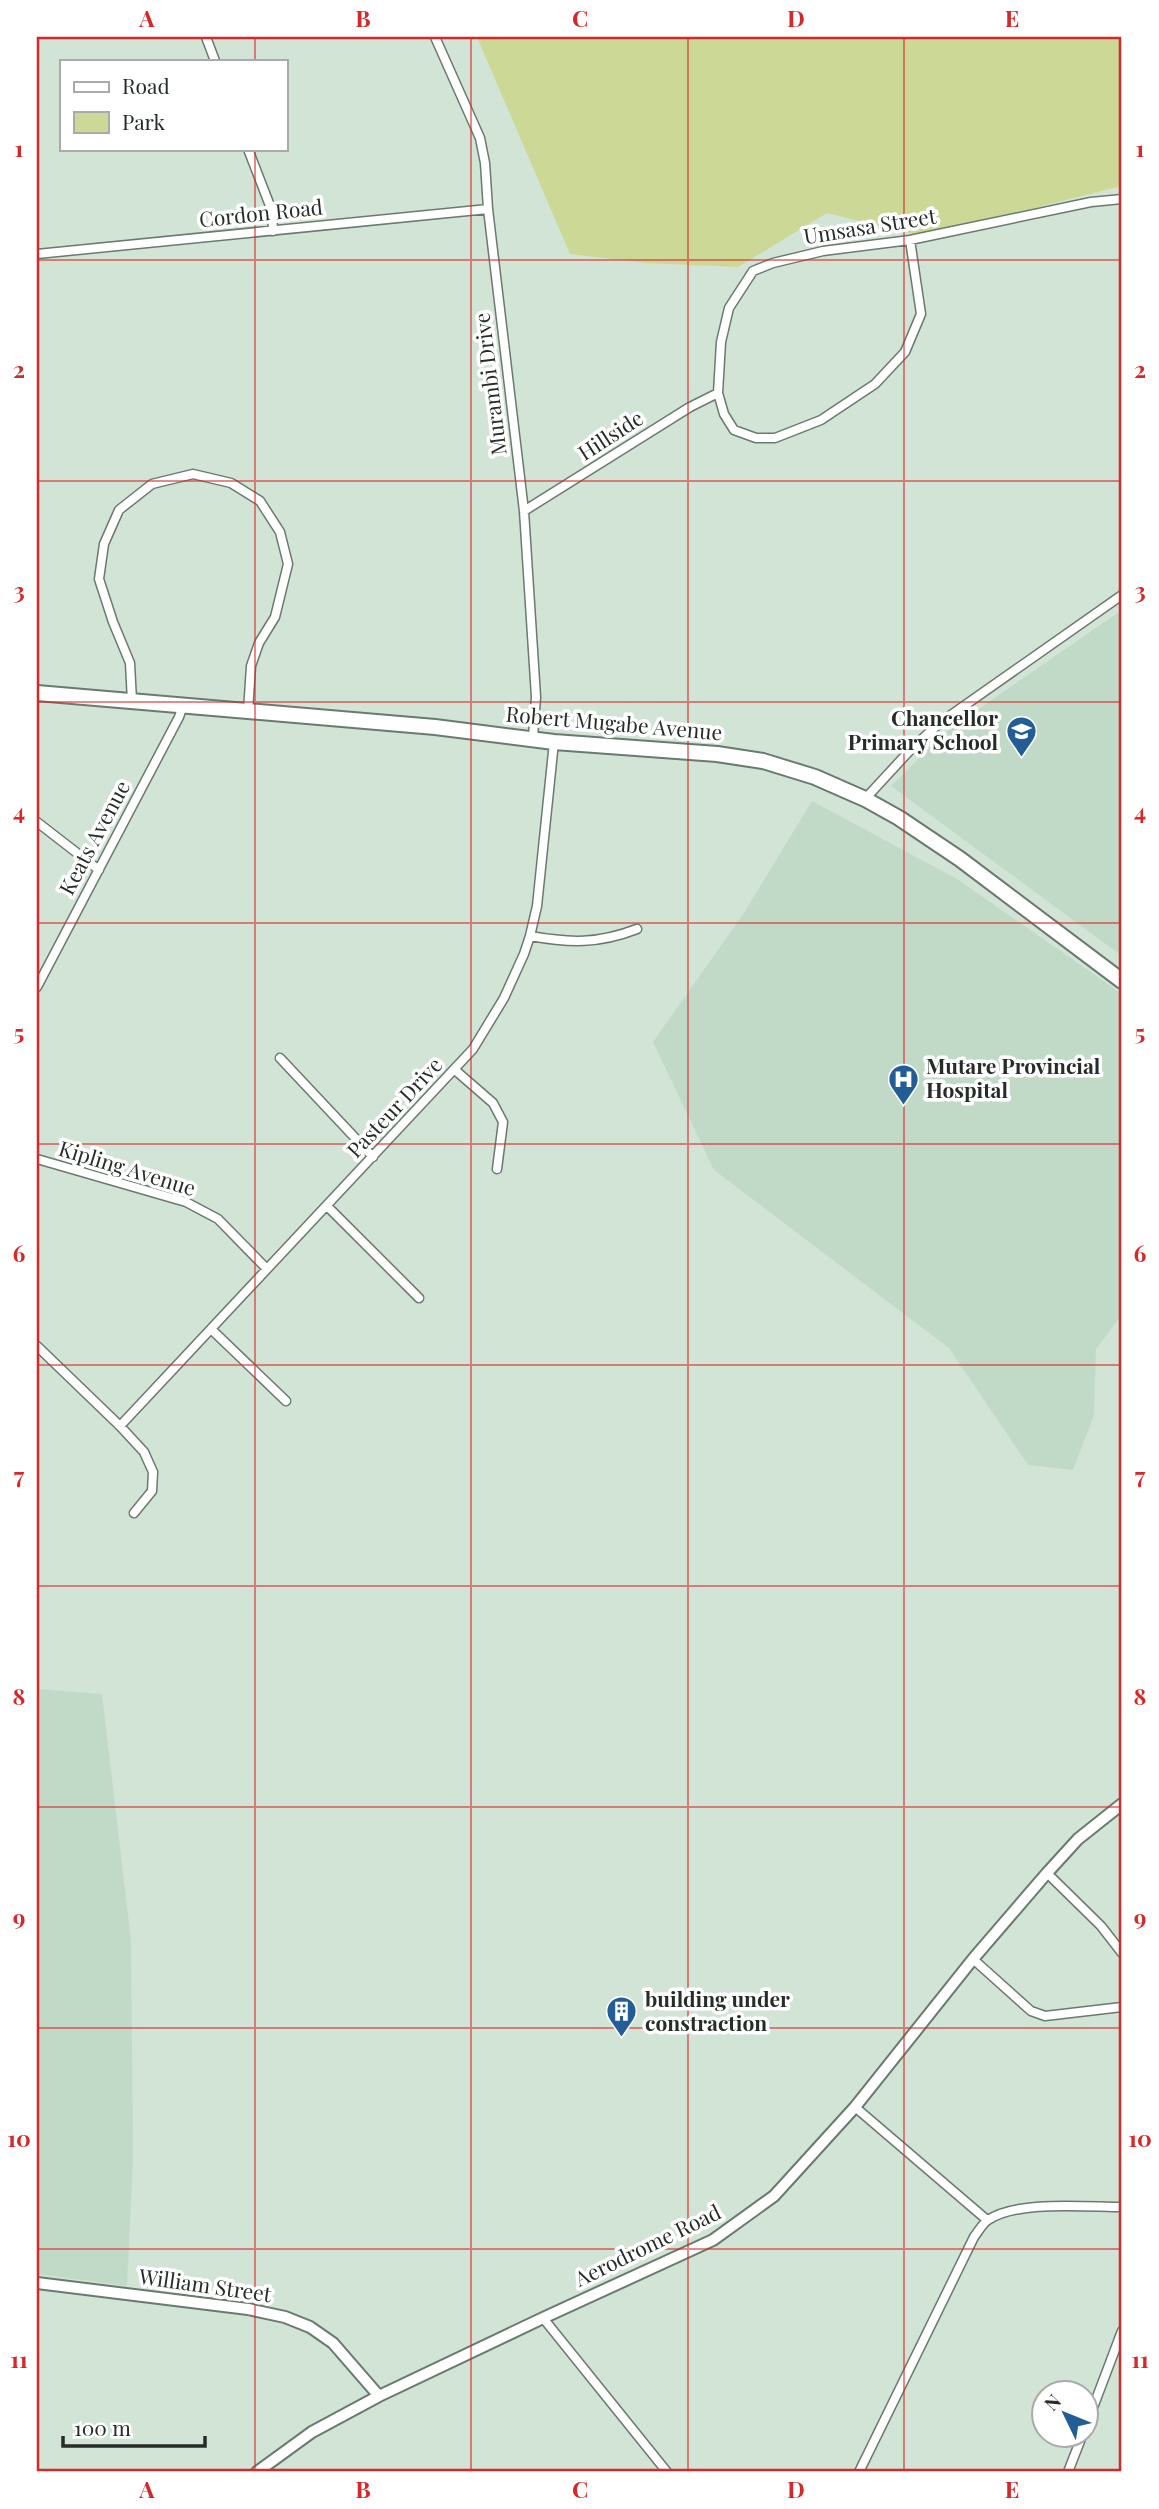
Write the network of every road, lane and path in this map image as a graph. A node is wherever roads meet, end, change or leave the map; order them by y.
1 (206, 37) edge
2 (435, 37) edge
3 (215, 60) edge
4 (248, 150) edge
5 (1122, 199) edge
6 (488, 209) junction
7 (273, 231) junction
8 (910, 240) junction
9 (37, 254) edge
10 (718, 393) junction
11 (524, 511) junction
12 (1122, 594) edge
13 (37, 693) edge
14 (132, 701) junction
15 (183, 705) junction
16 (248, 711) junction
17 (533, 737) junction
18 (554, 742) junction
19 (865, 799) junction
20 (37, 822) edge
21 (99, 870) junction
22 (637, 929) dead end
23 (530, 936) junction
24 (1122, 981) edge
25 (37, 987) edge
26 (280, 1058) dead end
27 (455, 1070) junction
28 (373, 1157) junction
29 (37, 1159) edge
30 (497, 1169) dead end
31 (327, 1206) junction
32 (267, 1269) junction
33 (419, 1298) dead end
34 (211, 1329) junction
35 (37, 1346) edge
36 (286, 1401) dead end
37 (120, 1426) junction
38 (134, 1513) dead end
39 (1122, 1804) edge
40 (1047, 1873) junction
41 (1122, 1953) edge
42 (973, 1959) junction
43 (1122, 2007) edge
44 (855, 2107) junction
45 (1122, 2207) edge
46 (987, 2220) junction
47 (37, 2284) edge
48 (543, 2318) junction
49 (1122, 2331) edge
50 (1100, 2389) edge
51 (379, 2396) junction
52 (1076, 2450) edge
53 (257, 2472) edge
54 (667, 2472) edge
55 (859, 2472) edge
56 (1068, 2472) edge

1 - 3 street
2 - 6 street, Murambi Drive
4 - 7 street
5 - 8 street, Umsasa Street
6 - 7 street, Cordon Road
6 - 11 street, Murambi Drive
7 - 9 street, Cordon Road
8 - 10 street, Umsasa Street
8 - 10 street
10 - 11 street, Hillside
11 - 17 street, Murambi Drive
12 - 19 street
13 - 14 highway, Robert Mugabe Avenue
14 - 15 highway, Robert Mugabe Avenue
14 - 16 street
15 - 16 highway, Robert Mugabe Avenue
15 - 21 street, Keats Avenue
16 - 17 highway, Robert Mugabe Avenue
17 - 18 highway, Robert Mugabe Avenue
18 - 19 highway, Robert Mugabe Avenue
18 - 23 street, Pasteur Drive
19 - 24 highway, Robert Mugabe Avenue
20 - 21 street
21 - 25 street, Keats Avenue
22 - 23 street
23 - 27 street, Pasteur Drive
26 - 28 street
27 - 28 street, Pasteur Drive
27 - 30 street
28 - 31 street, Pasteur Drive
29 - 32 street, Kipling Avenue
31 - 32 street, Pasteur Drive
31 - 33 street
32 - 34 street, Pasteur Drive
34 - 36 street
34 - 37 street, Pasteur Drive
35 - 37 street
37 - 38 street
39 - 40 street, Aerodrome Road
40 - 41 street
40 - 42 street, Aerodrome Road
42 - 43 street
42 - 44 street, Aerodrome Road
44 - 46 street
44 - 48 street, Aerodrome Road
45 - 46 street
46 - 55 street
47 - 51 street, William Street
48 - 51 street, Aerodrome Road
48 - 54 street
49 - 50 street
51 - 53 street, Aerodrome Road
52 - 56 street

